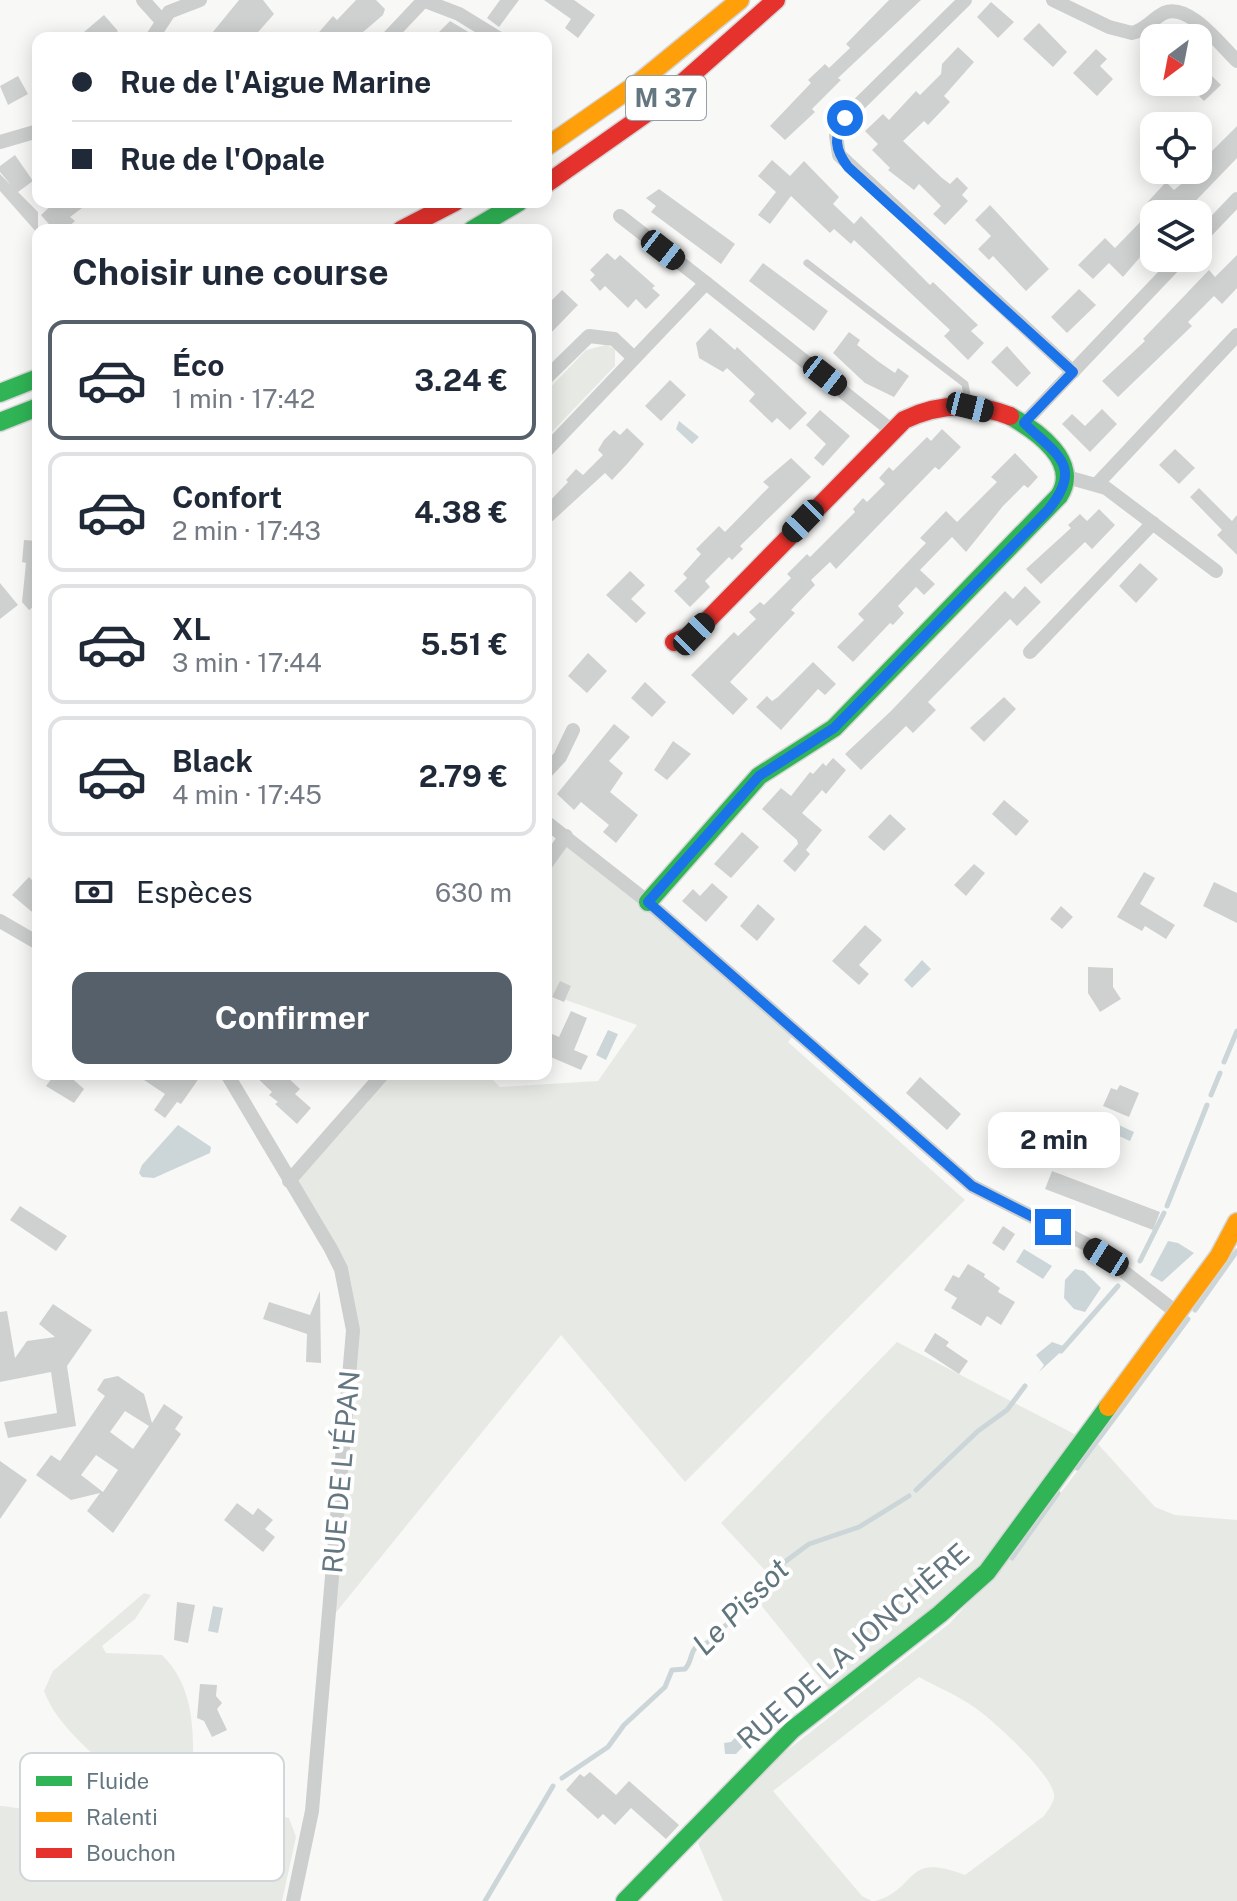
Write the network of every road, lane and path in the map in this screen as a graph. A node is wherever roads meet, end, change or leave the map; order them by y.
1 (143, 0) edge
2 (200, 0) edge
3 (424, 0) edge
4 (740, 0) edge
5 (776, 0) edge
6 (965, 0) edge
7 (1053, 0) edge
8 (1181, 6) edge
9 (161, 20) junction
10 (155, 32) edge
11 (394, 32) edge
12 (488, 32) edge
13 (1237, 61) edge
14 (32, 133) edge
15 (0, 142) edge
16 (552, 143) edge
17 (552, 180) edge
18 (1237, 199) edge
19 (443, 208) edge
20 (509, 208) edge
21 (620, 216) dead end
22 (413, 224) edge
23 (482, 224) edge
24 (1212, 225) edge
25 (807, 263) dead end
26 (1168, 272) edge
27 (706, 283) junction
28 (1237, 335) edge
29 (634, 358) junction
30 (552, 372) edge
31 (1073, 372) junction
32 (32, 380) edge
33 (0, 393) edge
34 (970, 407) junction
35 (32, 409) edge
36 (0, 422) edge
37 (1024, 423) junction
38 (891, 430) junction
39 (552, 445) edge
40 (1067, 477) junction
41 (1097, 484) junction
42 (1153, 523) junction
43 (1216, 571) dead end
44 (674, 642) dead end
45 (1030, 652) dead end
46 (573, 730) dead end
47 (552, 766) edge
48 (552, 826) edge
49 (566, 836) junction
50 (552, 856) edge
51 (648, 902) junction
52 (0, 921) edge
53 (32, 940) edge
54 (230, 1080) edge
55 (378, 1080) edge
56 (289, 1181) junction
57 (1237, 1222) edge
58 (1176, 1312) junction
59 (293, 1901) edge
60 (625, 1901) edge

1 - 9 street
2 - 9 street
3 - 11 street
3 - 12 street
4 - 16 main road, M 37
5 - 17 main road, M 37
6 - 31 street
7 - 8 street
8 - 13 street
9 - 10 street
14 - 15 street
18 - 24 street
19 - 22 main road
20 - 23 main road
21 - 27 street
25 - 34 lane
26 - 31 street
27 - 29 street
27 - 38 street
28 - 41 street
29 - 30 street
29 - 39 street
31 - 37 street
32 - 33 main road
34 - 37 main road
34 - 38 main road
35 - 36 main road
37 - 40 main road
38 - 44 main road
40 - 41 street
40 - 51 main road
41 - 42 street
42 - 43 street
42 - 45 street
46 - 47 street
48 - 49 street
49 - 50 street
49 - 51 street
51 - 58 street
52 - 53 street
54 - 56 street, RUE DE L'ÉPAN
55 - 56 street
56 - 59 street, RUE DE L'ÉPAN
57 - 58 main road, RUE DE LA JONCHÈRE
58 - 60 main road, RUE DE LA JONCHÈRE

